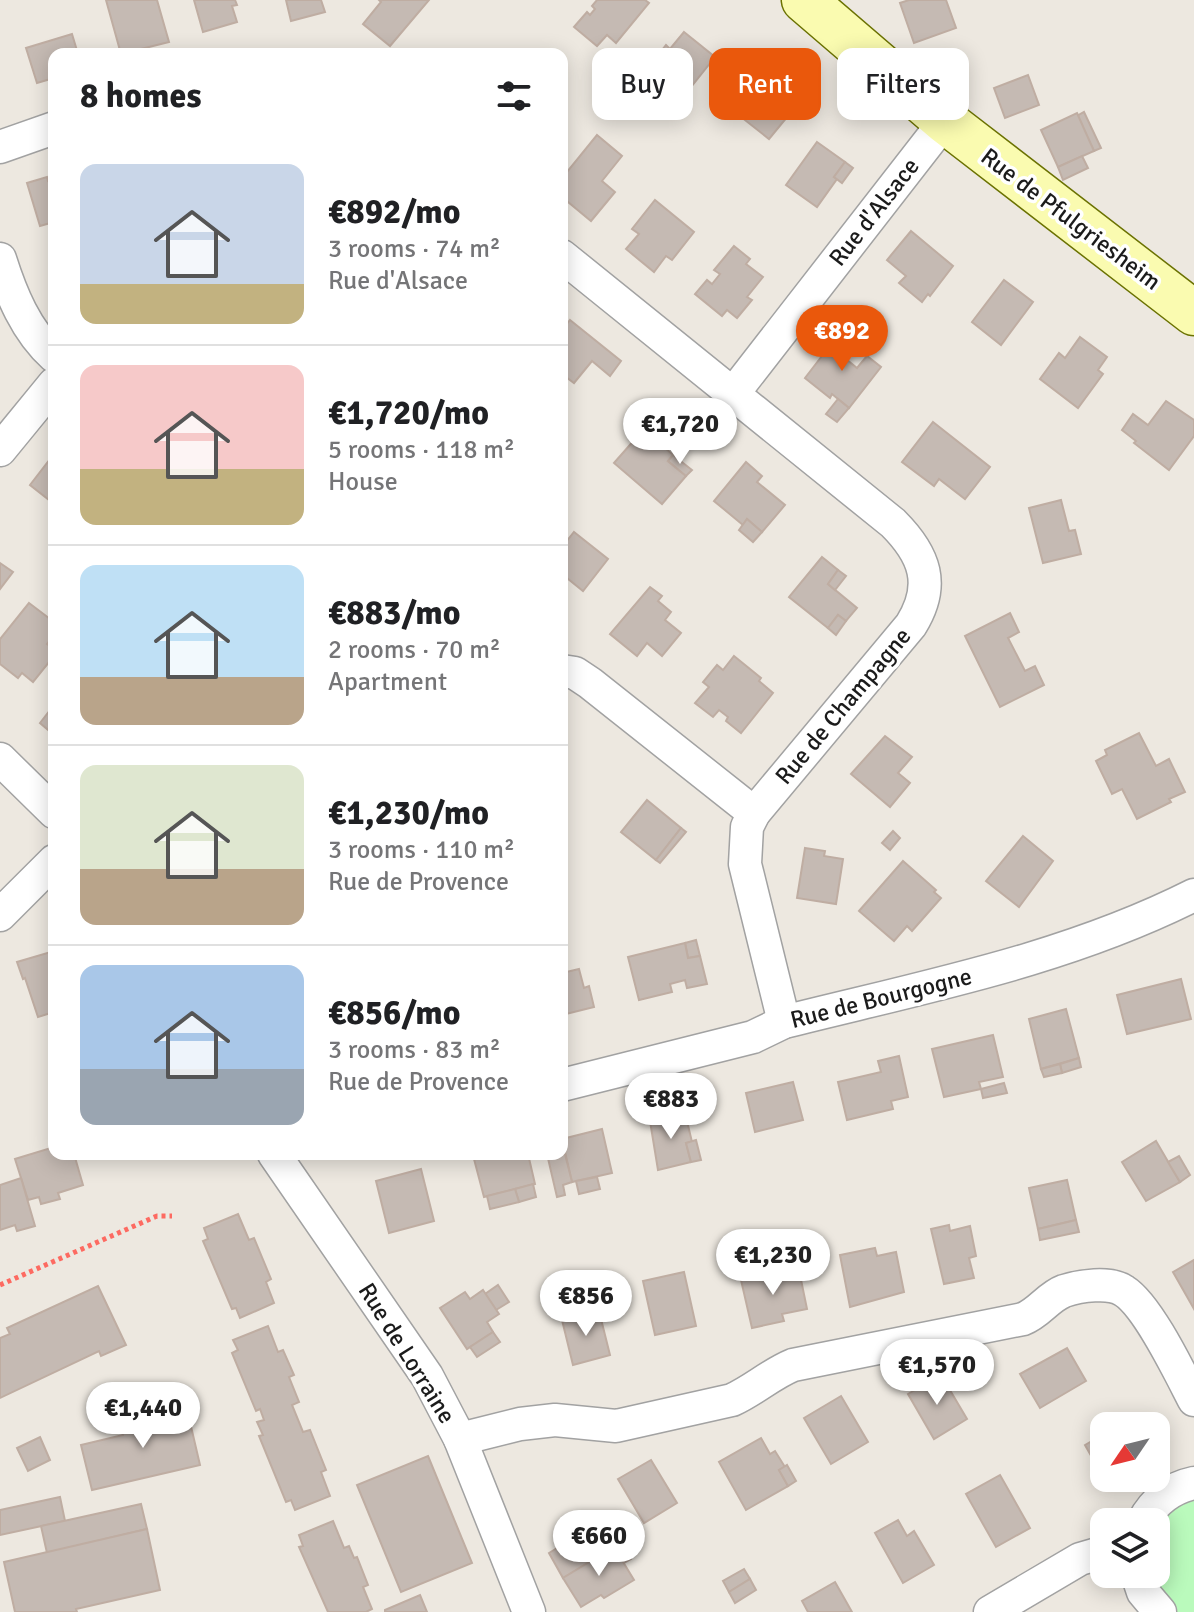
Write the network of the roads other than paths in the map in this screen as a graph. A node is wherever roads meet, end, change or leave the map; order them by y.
1 (804, 0) edge
2 (945, 121) junction
3 (48, 130) edge
4 (0, 147) edge
5 (0, 259) edge
6 (568, 261) edge
7 (1194, 313) edge
8 (48, 349) edge
9 (48, 391) edge
10 (732, 395) junction
11 (0, 450) edge
12 (568, 672) edge
13 (0, 759) edge
14 (48, 806) edge
15 (754, 813) junction
16 (48, 867) edge
17 (1194, 895) edge
18 (0, 915) edge
19 (784, 1022) junction
20 (568, 1083) edge
21 (288, 1160) edge
22 (1194, 1400) edge
23 (460, 1439) junction
24 (1194, 1483) edge
25 (1152, 1508) edge
26 (1090, 1556) edge
27 (1142, 1588) edge
28 (529, 1612) edge
29 (990, 1612) edge
30 (1160, 1612) edge

1 - 2 main road, Rue de Pfulgriesheim
2 - 7 main road, Rue de Pfulgriesheim
2 - 10 street, Rue d'Alsace
3 - 4 street
5 - 8 street
6 - 10 street
9 - 11 street
10 - 15 street, Rue de Champagne
12 - 15 street
13 - 14 street
15 - 19 street, Rue de Champagne
16 - 18 street
17 - 19 street, Rue de Bourgogne
19 - 20 street, Rue de Bourgogne
21 - 23 street, Rue de Lorraine
22 - 23 street
23 - 28 street, Rue de Lorraine
24 - 25 street
26 - 29 street
27 - 30 street

